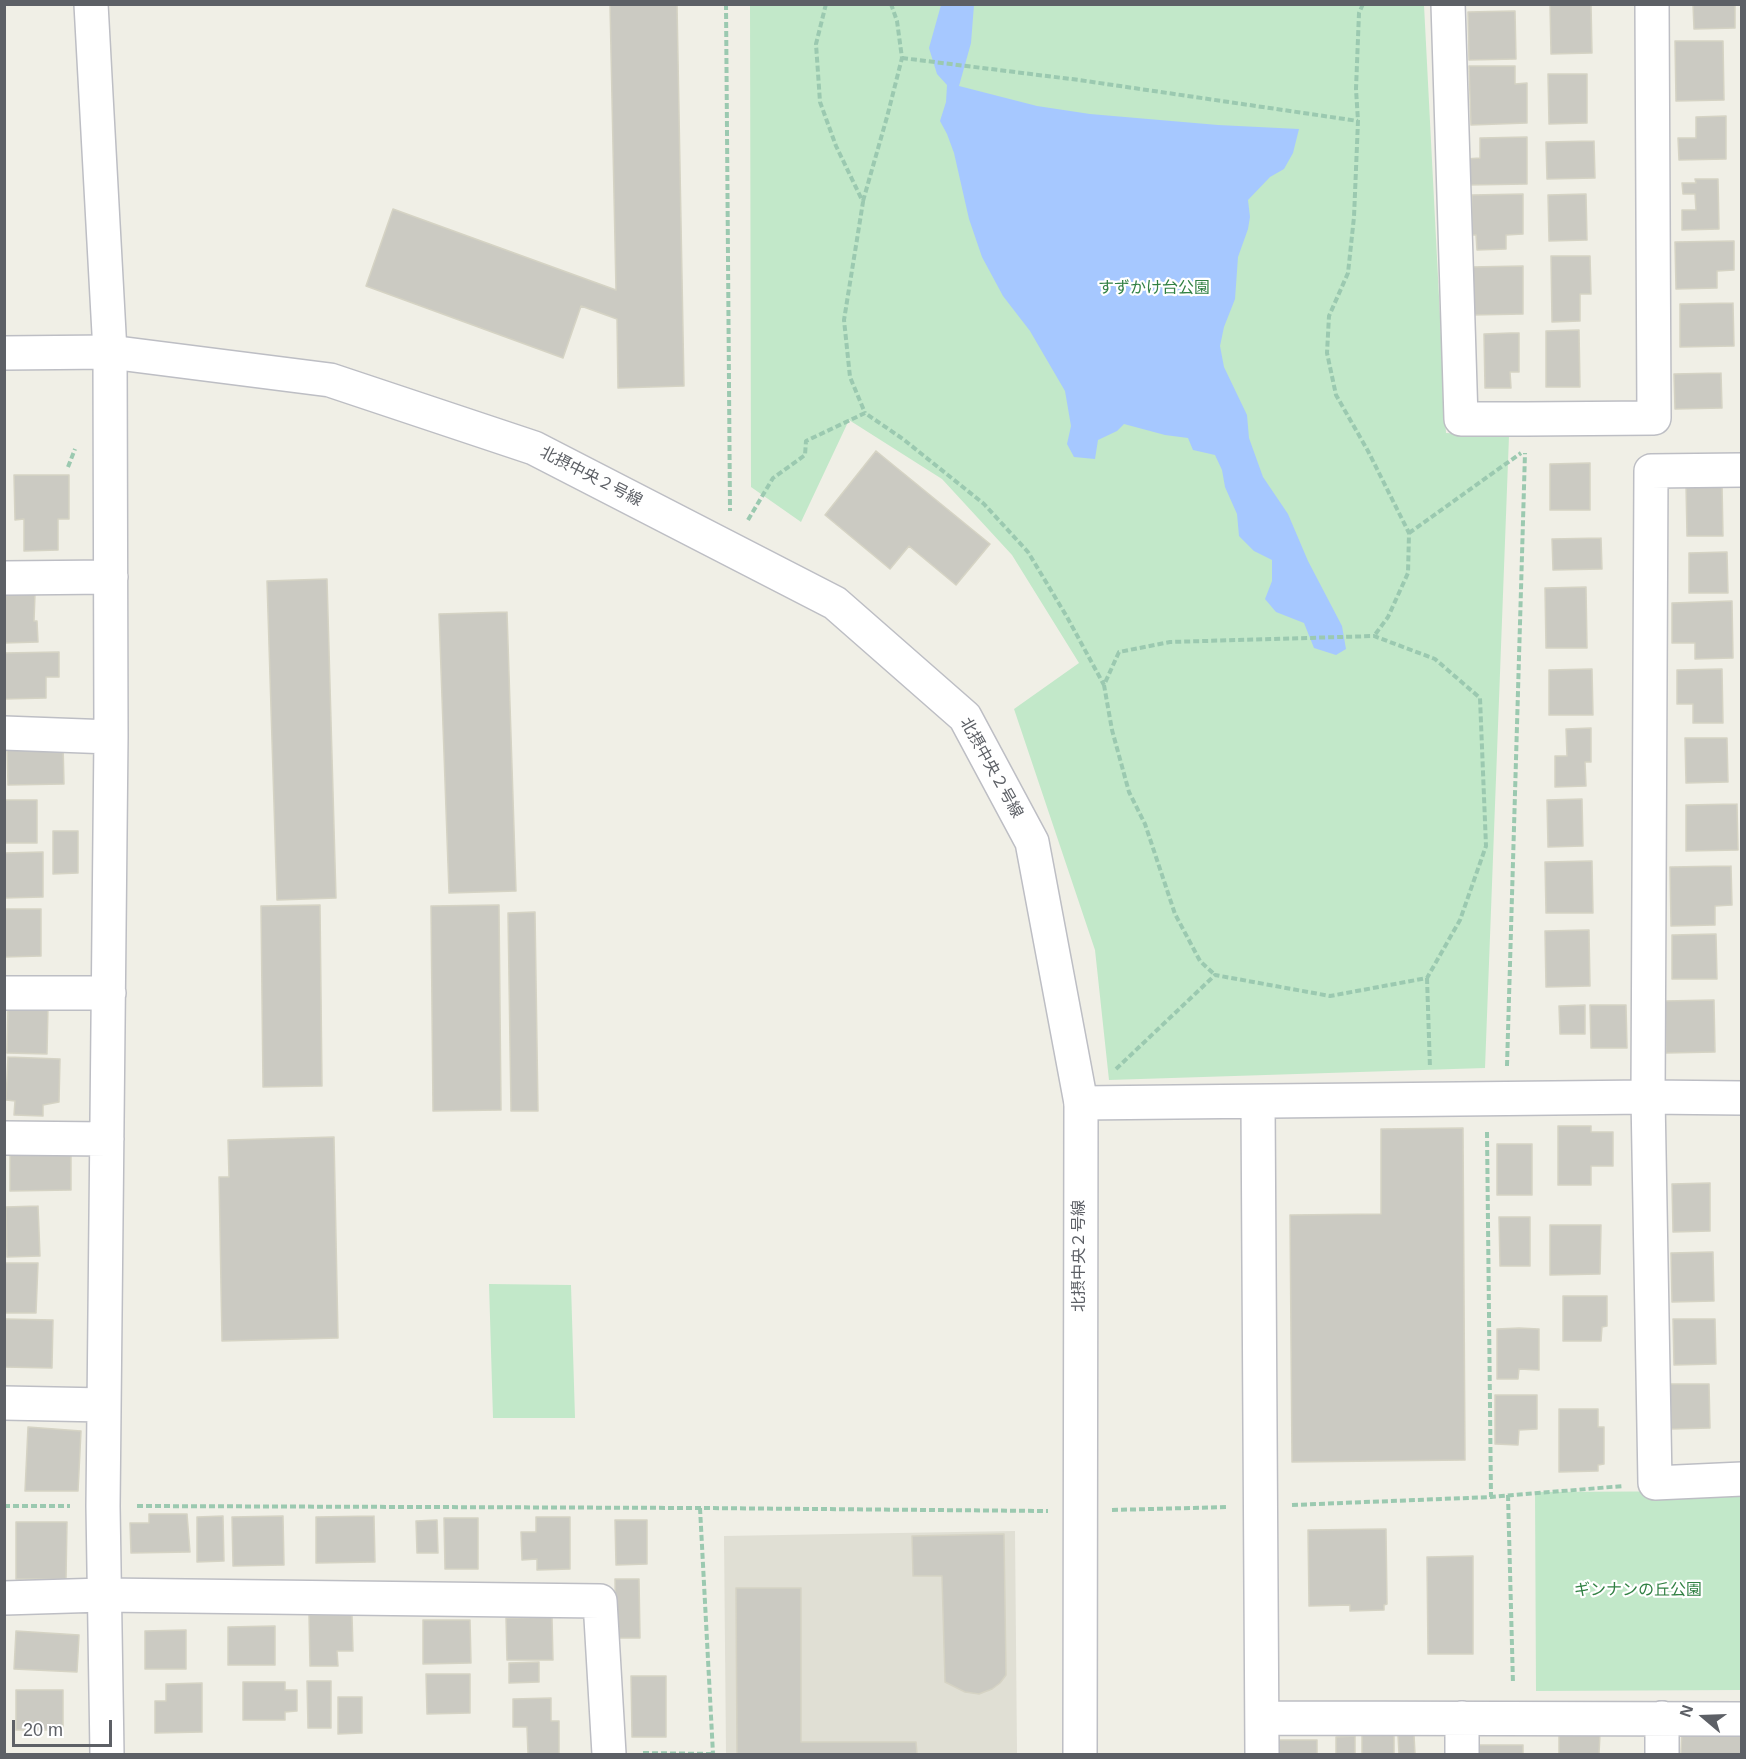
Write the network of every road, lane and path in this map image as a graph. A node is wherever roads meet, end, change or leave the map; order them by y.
1 (91, 4) edge
2 (726, 4) edge
3 (826, 4) edge
4 (891, 4) edge
5 (1361, 4) edge
6 (1448, 4) edge
7 (1652, 4) edge
8 (902, 58) junction
9 (1358, 121) junction
10 (863, 202) junction
11 (110, 352) junction
12 (4, 353) edge
13 (865, 413) junction
14 (1742, 470) edge
15 (1409, 533) junction
16 (731, 550) junction
17 (111, 577) junction
18 (4, 578) edge
19 (1374, 636) junction
20 (1104, 685) junction
21 (4, 733) edge
22 (111, 737) junction
23 (1215, 975) junction
24 (1427, 978) junction
25 (4, 993) edge
26 (109, 993) junction
27 (1648, 1097) junction
28 (1742, 1098) edge
29 (1496, 1099) junction
30 (1431, 1100) junction
31 (1258, 1102) junction
32 (1081, 1103) junction
33 (4, 1138) edge
34 (107, 1140) junction
35 (4, 1403) edge
36 (104, 1405) junction
37 (1742, 1479) edge
38 (1655, 1483) junction
39 (1509, 1495) junction
40 (1491, 1497) junction
41 (4, 1506) edge
42 (103, 1506) junction
43 (1259, 1506) junction
44 (700, 1508) junction
45 (1079, 1511) junction
46 (103, 1595) junction
47 (4, 1598) edge
48 (1262, 1718) junction
49 (1514, 1718) junction
50 (1662, 1718) junction
51 (1462, 1719) junction
52 (1742, 1719) edge
53 (609, 1754) edge
54 (713, 1754) edge
55 (107, 1755) edge
56 (1080, 1755) edge
57 (1262, 1755) edge
58 (1462, 1755) edge
59 (1662, 1755) edge

1 - 11 street
2 - 16 path
3 - 10 path
4 - 8 path
5 - 9 path
6 - 7 street
8 - 9 path
8 - 10 path
9 - 15 path
10 - 13 path
11 - 12 street, 北摂中央２号線
11 - 16 street, 北摂中央２号線
11 - 17 street
13 - 16 path
13 - 20 path
14 - 27 street
15 - 19 path
15 - 29 path
16 - 32 street, 北摂中央２号線
17 - 18 street
17 - 22 street
19 - 20 path
19 - 24 path
20 - 23 path
21 - 22 street
22 - 26 street
23 - 24 path
23 - 32 path
24 - 30 path
25 - 26 street
26 - 34 street
27 - 28 street
27 - 29 street
27 - 38 street
29 - 30 street
29 - 40 path
30 - 31 street
31 - 32 street
31 - 43 street
32 - 45 street, 北摂中央２号線
33 - 34 street
34 - 36 street
35 - 36 street
36 - 42 street
37 - 38 street
38 - 39 path
39 - 40 path
39 - 49 path
40 - 43 path
41 - 42 path
42 - 44 path
42 - 46 street
43 - 45 path
43 - 48 street
44 - 45 path
44 - 54 path
45 - 56 street, 北摂中央２号線
46 - 47 street
46 - 53 street
46 - 55 street
48 - 51 street
48 - 57 street
49 - 50 street
49 - 51 street
50 - 52 street
50 - 59 street
51 - 58 street
53 - 54 path

